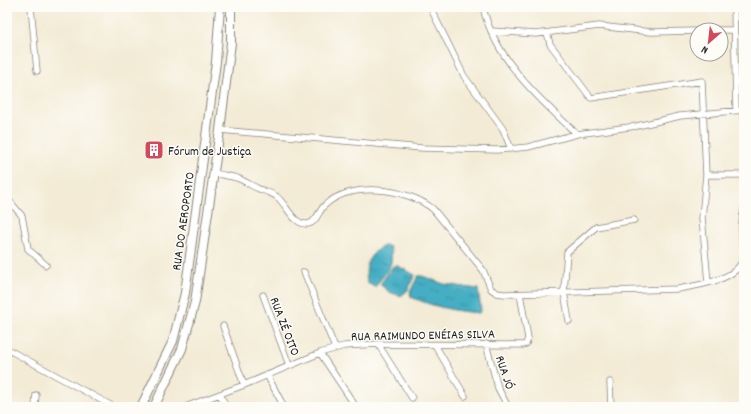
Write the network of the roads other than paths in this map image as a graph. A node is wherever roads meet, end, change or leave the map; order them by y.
1 (31, 7) edge
2 (220, 7) edge
3 (232, 7) edge
4 (432, 7) edge
5 (483, 7) edge
6 (734, 7) edge
7 (491, 30) junction
8 (689, 30) edge
9 (729, 30) edge
10 (734, 30) junction
11 (547, 33) junction
12 (37, 71) dead end
13 (210, 106) junction
14 (223, 106) junction
15 (736, 110) junction
16 (743, 110) edge
17 (702, 113) junction
18 (744, 119) edge
19 (220, 130) junction
20 (577, 134) junction
21 (511, 149) junction
22 (214, 173) junction
23 (706, 175) junction
24 (744, 175) edge
25 (7, 198) edge
26 (744, 208) edge
27 (634, 220) dead end
28 (46, 265) dead end
29 (304, 272) dead end
30 (708, 282) junction
31 (564, 292) junction
32 (520, 294) junction
33 (263, 295) dead end
34 (569, 321) dead end
35 (223, 326) dead end
36 (378, 344) junction
37 (486, 344) junction
38 (435, 345) junction
39 (335, 348) junction
40 (7, 349) edge
41 (320, 353) junction
42 (289, 365) junction
43 (160, 369) junction
44 (170, 375) junction
45 (267, 375) junction
46 (610, 382) dead end
47 (244, 385) junction
48 (220, 394) junction
49 (36, 395) dead end
50 (466, 396) dead end
51 (412, 398) dead end
52 (35, 407) edge
53 (114, 407) edge
54 (140, 407) edge
55 (154, 407) edge
56 (184, 407) edge
57 (226, 407) edge
58 (284, 407) edge
59 (356, 407) edge
60 (508, 407) edge
61 (611, 407) edge

1 - 12 street
2 - 13 main road, RUA DO AEROPORTO
3 - 14 main road, RUA DO AEROPORTO
4 - 21 street
5 - 7 street
6 - 10 street
7 - 11 street
7 - 20 street
8 - 11 street
9 - 10 street
10 - 15 street
11 - 17 street
13 - 14 main road
13 - 43 main road, RUA DO AEROPORTO
14 - 19 main road, RUA DO AEROPORTO
15 - 16 street
15 - 17 street
16 - 18 street
17 - 20 street
17 - 23 street
19 - 21 street
19 - 22 main road, RUA DO AEROPORTO
20 - 21 street
22 - 32 street
22 - 44 main road, RUA DO AEROPORTO
23 - 24 street
23 - 30 street
25 - 28 street
26 - 30 street
27 - 31 street
29 - 39 street
30 - 31 street
31 - 32 street
31 - 34 street
32 - 37 street, RUA RAIMUNDO ENÉIAS SILVA
33 - 42 street, RUA ZÉ OITO
35 - 47 street
36 - 38 street, RUA RAIMUNDO ENÉIAS SILVA
36 - 39 street, RUA RAIMUNDO ENÉIAS SILVA
36 - 51 street
37 - 38 street, RUA RAIMUNDO ENÉIAS SILVA
37 - 60 street, RUA JÓ
38 - 50 street
39 - 41 street, RUA RAIMUNDO ENÉIAS SILVA
40 - 53 street
41 - 42 street, RUA RAIMUNDO ENÉIAS SILVA
41 - 59 street
42 - 45 street, RUA RAIMUNDO ENÉIAS SILVA
43 - 44 main road
43 - 54 main road, RUA DO AEROPORTO
44 - 55 main road, RUA DO AEROPORTO
45 - 47 street, RUA RAIMUNDO ENÉIAS SILVA
45 - 58 street
46 - 61 street
47 - 48 street, RUA RAIMUNDO ENÉIAS SILVA
48 - 56 street, RUA RAIMUNDO ENÉIAS SILVA
48 - 57 street
49 - 52 street

